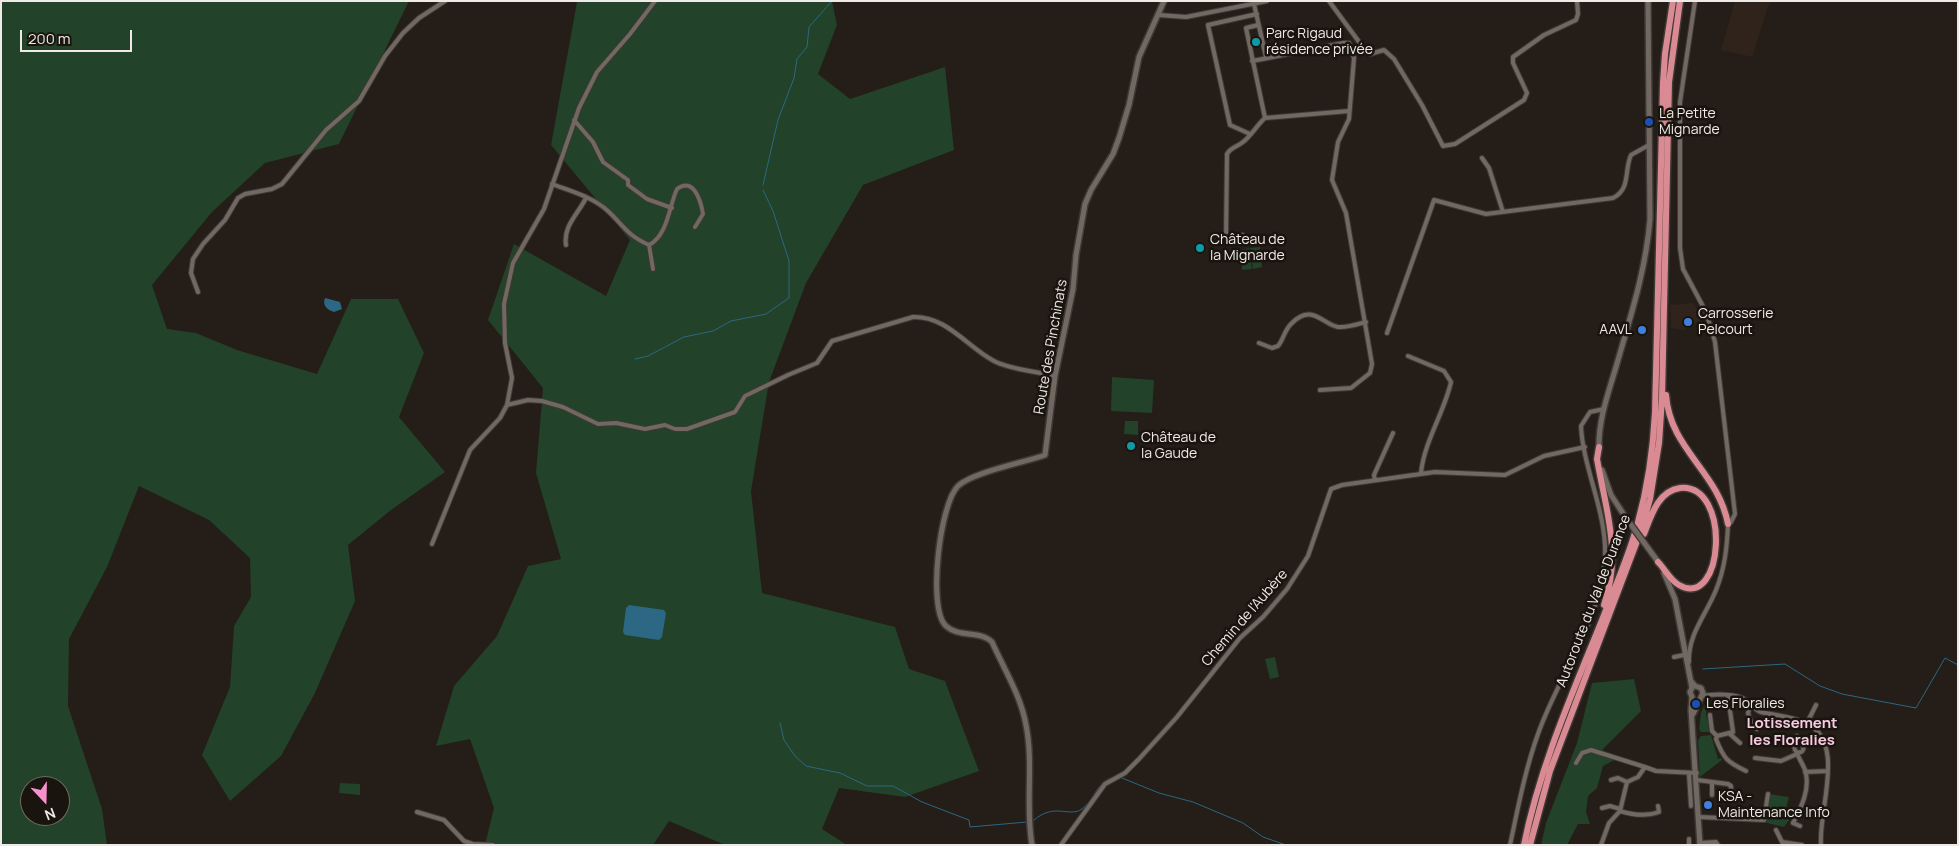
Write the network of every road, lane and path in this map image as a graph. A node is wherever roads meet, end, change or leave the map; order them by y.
1 (445, 1) edge
2 (655, 1) edge
3 (1164, 1) edge
4 (1267, 1) edge
5 (1329, 1) edge
6 (1577, 1) edge
7 (1648, 1) edge
8 (1674, 1) edge
9 (1680, 1) edge
10 (1695, 1) edge
11 (1254, 4) junction
12 (1257, 14) junction
13 (1159, 15) junction
14 (1258, 25) junction
15 (1268, 58) junction
16 (1252, 61) junction
17 (1349, 111) junction
18 (1265, 118) junction
19 (574, 120) junction
20 (1250, 134) junction
21 (1649, 145) junction
22 (1482, 158) dead end
23 (552, 184) junction
24 (586, 198) junction
25 (672, 208) junction
26 (1503, 212) junction
27 (695, 227) dead end
28 (1243, 235) dead end
29 (566, 245) dead end
30 (649, 245) junction
31 (653, 269) dead end
32 (1664, 277) junction
33 (198, 292) dead end
34 (1366, 322) junction
35 (1387, 334) dead end
36 (1259, 344) dead end
37 (1408, 356) dead end
38 (1055, 376) junction
39 (1320, 390) dead end
40 (507, 405) junction
41 (1604, 409) junction
42 (1393, 433) dead end
43 (1585, 447) junction
44 (1598, 447) junction
45 (1421, 473) junction
46 (1375, 480) junction
47 (1728, 524) junction
48 (432, 544) dead end
49 (1658, 562) junction
50 (1622, 586) junction
51 (1692, 636) junction
52 (1682, 642) junction
53 (1684, 656) junction
54 (1674, 657) dead end
55 (1689, 678) junction
56 (1693, 687) junction
57 (1702, 689) junction
58 (1709, 694) junction
59 (1728, 696) junction
60 (1692, 697) junction
61 (1700, 697) junction
62 (1751, 704) junction
63 (1816, 705) dead end
64 (1710, 715) dead end
65 (1692, 716) junction
66 (1807, 723) junction
67 (1757, 729) dead end
68 (1730, 734) junction
69 (1717, 736) junction
70 (1797, 736) dead end
71 (1555, 738) junction
72 (1740, 743) dead end
73 (1797, 753) junction
74 (1756, 758) dead end
75 (1576, 763) dead end
76 (1645, 767) junction
77 (1746, 771) dead end
78 (1828, 771) junction
79 (1805, 772) junction
80 (1697, 773) junction
81 (1689, 774) junction
82 (1611, 780) dead end
83 (1697, 780) junction
84 (1626, 782) junction
85 (1712, 782) junction
86 (1768, 794) dead end
87 (1712, 795) dead end
88 (1740, 795) dead end
89 (1658, 806) dead end
90 (1691, 806) dead end
91 (1602, 808) dead end
92 (1620, 810) junction
93 (417, 812) dead end
94 (1699, 817) junction
95 (1800, 826) dead end
96 (1776, 830) dead end
97 (1689, 839) dead end
98 (1700, 844) edge
99 (493, 845) edge
100 (1032, 845) edge
101 (1061, 845) edge
102 (1510, 845) edge
103 (1524, 845) edge
104 (1530, 845) edge
105 (1601, 845) edge
106 (1689, 845) edge
107 (1718, 845) edge
108 (1802, 845) edge
109 (1821, 845) edge

1 - 33 street
2 - 19 street
3 - 13 street, Route des Pinchinats
4 - 11 street
5 - 6 street
7 - 21 street
8 - 71 highway, Autoroute du Val de Durance
9 - 32 highway, Autoroute du Val de Durance
10 - 47 street
11 - 12 street
11 - 13 street
12 - 14 street
12 - 20 street
13 - 38 street, Route des Pinchinats
14 - 15 street
14 - 16 street
15 - 16 street
15 - 17 street
16 - 18 street
17 - 18 street
17 - 34 street
18 - 20 street
19 - 23 street
19 - 25 street
20 - 28 street
21 - 26 street
21 - 41 street
22 - 26 street
23 - 24 street
23 - 40 street
24 - 29 street
24 - 30 street
25 - 27 street
25 - 30 street
26 - 35 street
30 - 31 street
32 - 47 highway
32 - 50 highway, Autoroute du Val de Durance
34 - 36 street
34 - 39 street
37 - 45 street
38 - 40 street
38 - 100 street, Route des Pinchinats
40 - 48 street
41 - 43 street
41 - 44 street
42 - 46 street
43 - 45 street, Chemin de l'Aubère
43 - 102 street
44 - 49 street, bridge
44 - 71 highway
45 - 46 street, Chemin de l'Aubère
46 - 101 street, Chemin de l'Aubère
47 - 51 street
49 - 50 highway
49 - 52 street
50 - 104 highway, Autoroute du Val de Durance
51 - 52 street
51 - 55 street
52 - 53 street
53 - 54 street
53 - 55 street
55 - 56 street
56 - 57 street
56 - 60 street
57 - 58 street
57 - 61 street
58 - 59 street
58 - 61 street
59 - 62 street
59 - 68 street
60 - 61 street
60 - 65 street
61 - 65 street
62 - 66 street
62 - 67 street
63 - 66 street
64 - 69 street
65 - 80 street
66 - 78 street
68 - 69 street
68 - 72 street
69 - 77 street
70 - 73 street
71 - 103 highway, Autoroute du Val de Durance
73 - 74 street
73 - 79 street
75 - 76 street
76 - 81 street
76 - 84 street
78 - 79 street
78 - 109 street
79 - 95 street
80 - 81 street
80 - 83 street
81 - 90 street
82 - 84 street
83 - 85 street
83 - 94 street
84 - 92 street
85 - 87 street
85 - 88 street
86 - 94 street
89 - 92 street
91 - 92 street
92 - 105 street
93 - 99 street
94 - 98 street
96 - 108 street
97 - 106 street
98 - 107 street

